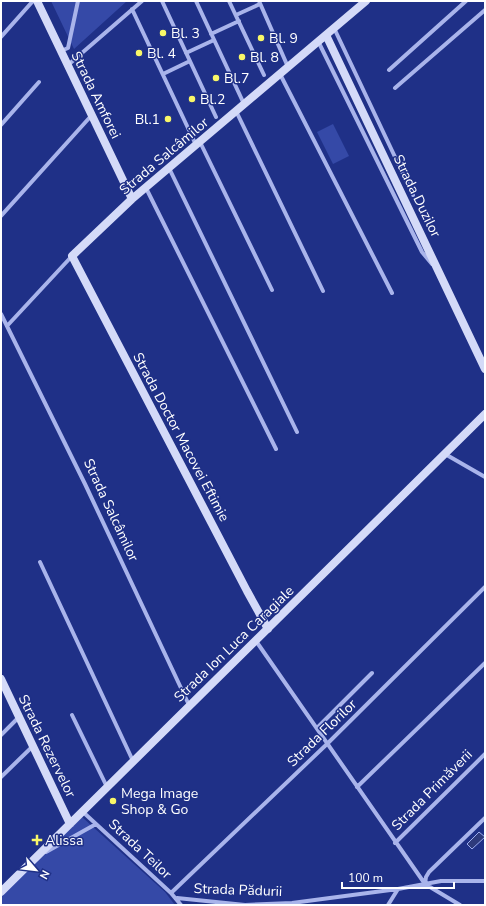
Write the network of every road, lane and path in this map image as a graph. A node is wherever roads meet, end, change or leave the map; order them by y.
1 (33, 1) edge
2 (37, 1) edge
3 (78, 1) edge
4 (142, 1) edge
5 (162, 1) edge
6 (196, 1) edge
7 (229, 1) edge
8 (366, 1) edge
9 (466, 1) edge
10 (259, 2) edge
11 (132, 9) junction
12 (485, 10) edge
13 (236, 16) junction
14 (239, 21) junction
15 (334, 28) junction
16 (211, 34) junction
17 (326, 35) junction
18 (1, 37) edge
19 (214, 40) junction
20 (318, 42) junction
21 (61, 52) junction
22 (186, 53) junction
23 (190, 61) junction
24 (67, 65) junction
25 (288, 67) junction
26 (389, 70) dead end
27 (163, 74) junction
28 (280, 74) junction
29 (264, 75) dead end
30 (39, 82) dead end
31 (395, 88) dead end
32 (244, 104) junction
33 (236, 111) junction
34 (91, 116) junction
35 (216, 117) dead end
36 (1, 125) edge
37 (198, 144) junction
38 (169, 168) junction
39 (146, 188) junction
40 (413, 195) dead end
41 (132, 199) junction
42 (1, 216) edge
43 (72, 256) junction
44 (437, 270) junction
45 (272, 290) dead end
46 (323, 291) dead end
47 (392, 293) dead end
48 (1, 314) edge
49 (8, 326) junction
50 (485, 369) edge
51 (485, 414) edge
52 (297, 432) dead end
53 (276, 449) dead end
54 (445, 454) junction
55 (485, 478) edge
56 (40, 562) dead end
57 (485, 587) edge
58 (268, 629) junction
59 (256, 641) junction
60 (485, 663) edge
61 (372, 673) dead end
62 (1, 679) edge
63 (4, 692) edge
64 (189, 705) junction
65 (72, 715) dead end
66 (19, 717) junction
67 (317, 728) junction
68 (1, 735) edge
69 (327, 744) junction
70 (33, 746) junction
71 (485, 754) edge
72 (133, 761) junction
73 (1, 777) edge
74 (107, 787) junction
75 (357, 787) junction
76 (83, 812) junction
77 (485, 818) edge
78 (70, 824) junction
79 (96, 824) junction
80 (395, 842) junction
81 (38, 856) junction
82 (485, 881) edge
83 (425, 884) junction
84 (398, 889) junction
85 (1, 892) edge
86 (171, 893) junction
87 (177, 898) junction
88 (182, 905) edge
89 (388, 905) edge
90 (460, 905) edge

1 - 18 street
2 - 21 street, Strada Amforei
3 - 21 street
4 - 11 street
5 - 22 street
6 - 16 street
7 - 13 street
8 - 15 street, Strada Salcâmilor
9 - 26 street
10 - 13 street
10 - 25 street
11 - 24 street
11 - 27 street
12 - 31 street
13 - 14 street
14 - 16 street
14 - 29 street
15 - 17 street, Strada Salcâmilor
15 - 40 street
16 - 19 street
17 - 20 street, Strada Salcâmilor
17 - 44 street, Strada Duzilor
19 - 22 street
19 - 32 street
20 - 25 street, Strada Salcâmilor
20 - 44 street
21 - 24 street, Strada Amforei
22 - 23 street
23 - 27 street
23 - 35 street
24 - 34 street, Strada Amforei
25 - 28 street, Strada Salcâmilor
27 - 37 street
28 - 32 street, Strada Salcâmilor
28 - 47 street
30 - 36 street
32 - 33 street, Strada Salcâmilor
33 - 37 street, Strada Salcâmilor
33 - 46 street
34 - 41 street, Strada Amforei
34 - 42 street
37 - 38 street, Strada Salcâmilor
37 - 45 street
38 - 39 street, Strada Salcâmilor
38 - 52 street
39 - 41 street, Strada Salcâmilor
39 - 53 street
41 - 43 street, Strada Salcâmilor
43 - 49 street, Strada Salcâmilor
43 - 58 street, Strada Doctor Macovei Eftimie
44 - 50 street, Strada Duzilor
48 - 49 street, Strada Salcâmilor
49 - 64 street, Strada Salcâmilor
51 - 54 street, Strada Ion Luca Caragiale
54 - 55 street
54 - 58 street, Strada Ion Luca Caragiale
56 - 72 street
57 - 69 street, Strada Florilor
58 - 59 street, Strada Ion Luca Caragiale
59 - 64 street, Strada Ion Luca Caragiale
59 - 67 street
60 - 75 street
61 - 67 street
62 - 63 street, Strada Rezervelor
63 - 66 street, Strada Rezervelor
64 - 72 street, Strada Ion Luca Caragiale
65 - 74 street
66 - 68 street
66 - 70 street, Strada Rezervelor
67 - 69 street
69 - 75 street
69 - 86 street, Strada Florilor
70 - 73 street
70 - 78 street, Strada Rezervelor
71 - 80 street, Strada Primăverii
72 - 74 street, Strada Ion Luca Caragiale
74 - 76 street, Strada Ion Luca Caragiale
75 - 80 street
76 - 78 street, Strada Ion Luca Caragiale
76 - 79 street, Strada Teilor
77 - 83 street
78 - 81 street, Strada Ion Luca Caragiale
79 - 81 street
79 - 86 street, Strada Teilor
80 - 83 street
81 - 85 street, Strada Ion Luca Caragiale
82 - 83 street, Strada Pădurii
83 - 84 street, Strada Pădurii
83 - 90 street
84 - 87 street, Strada Pădurii
84 - 89 street
86 - 87 street, Strada Teilor
87 - 88 street, Strada Teilor

